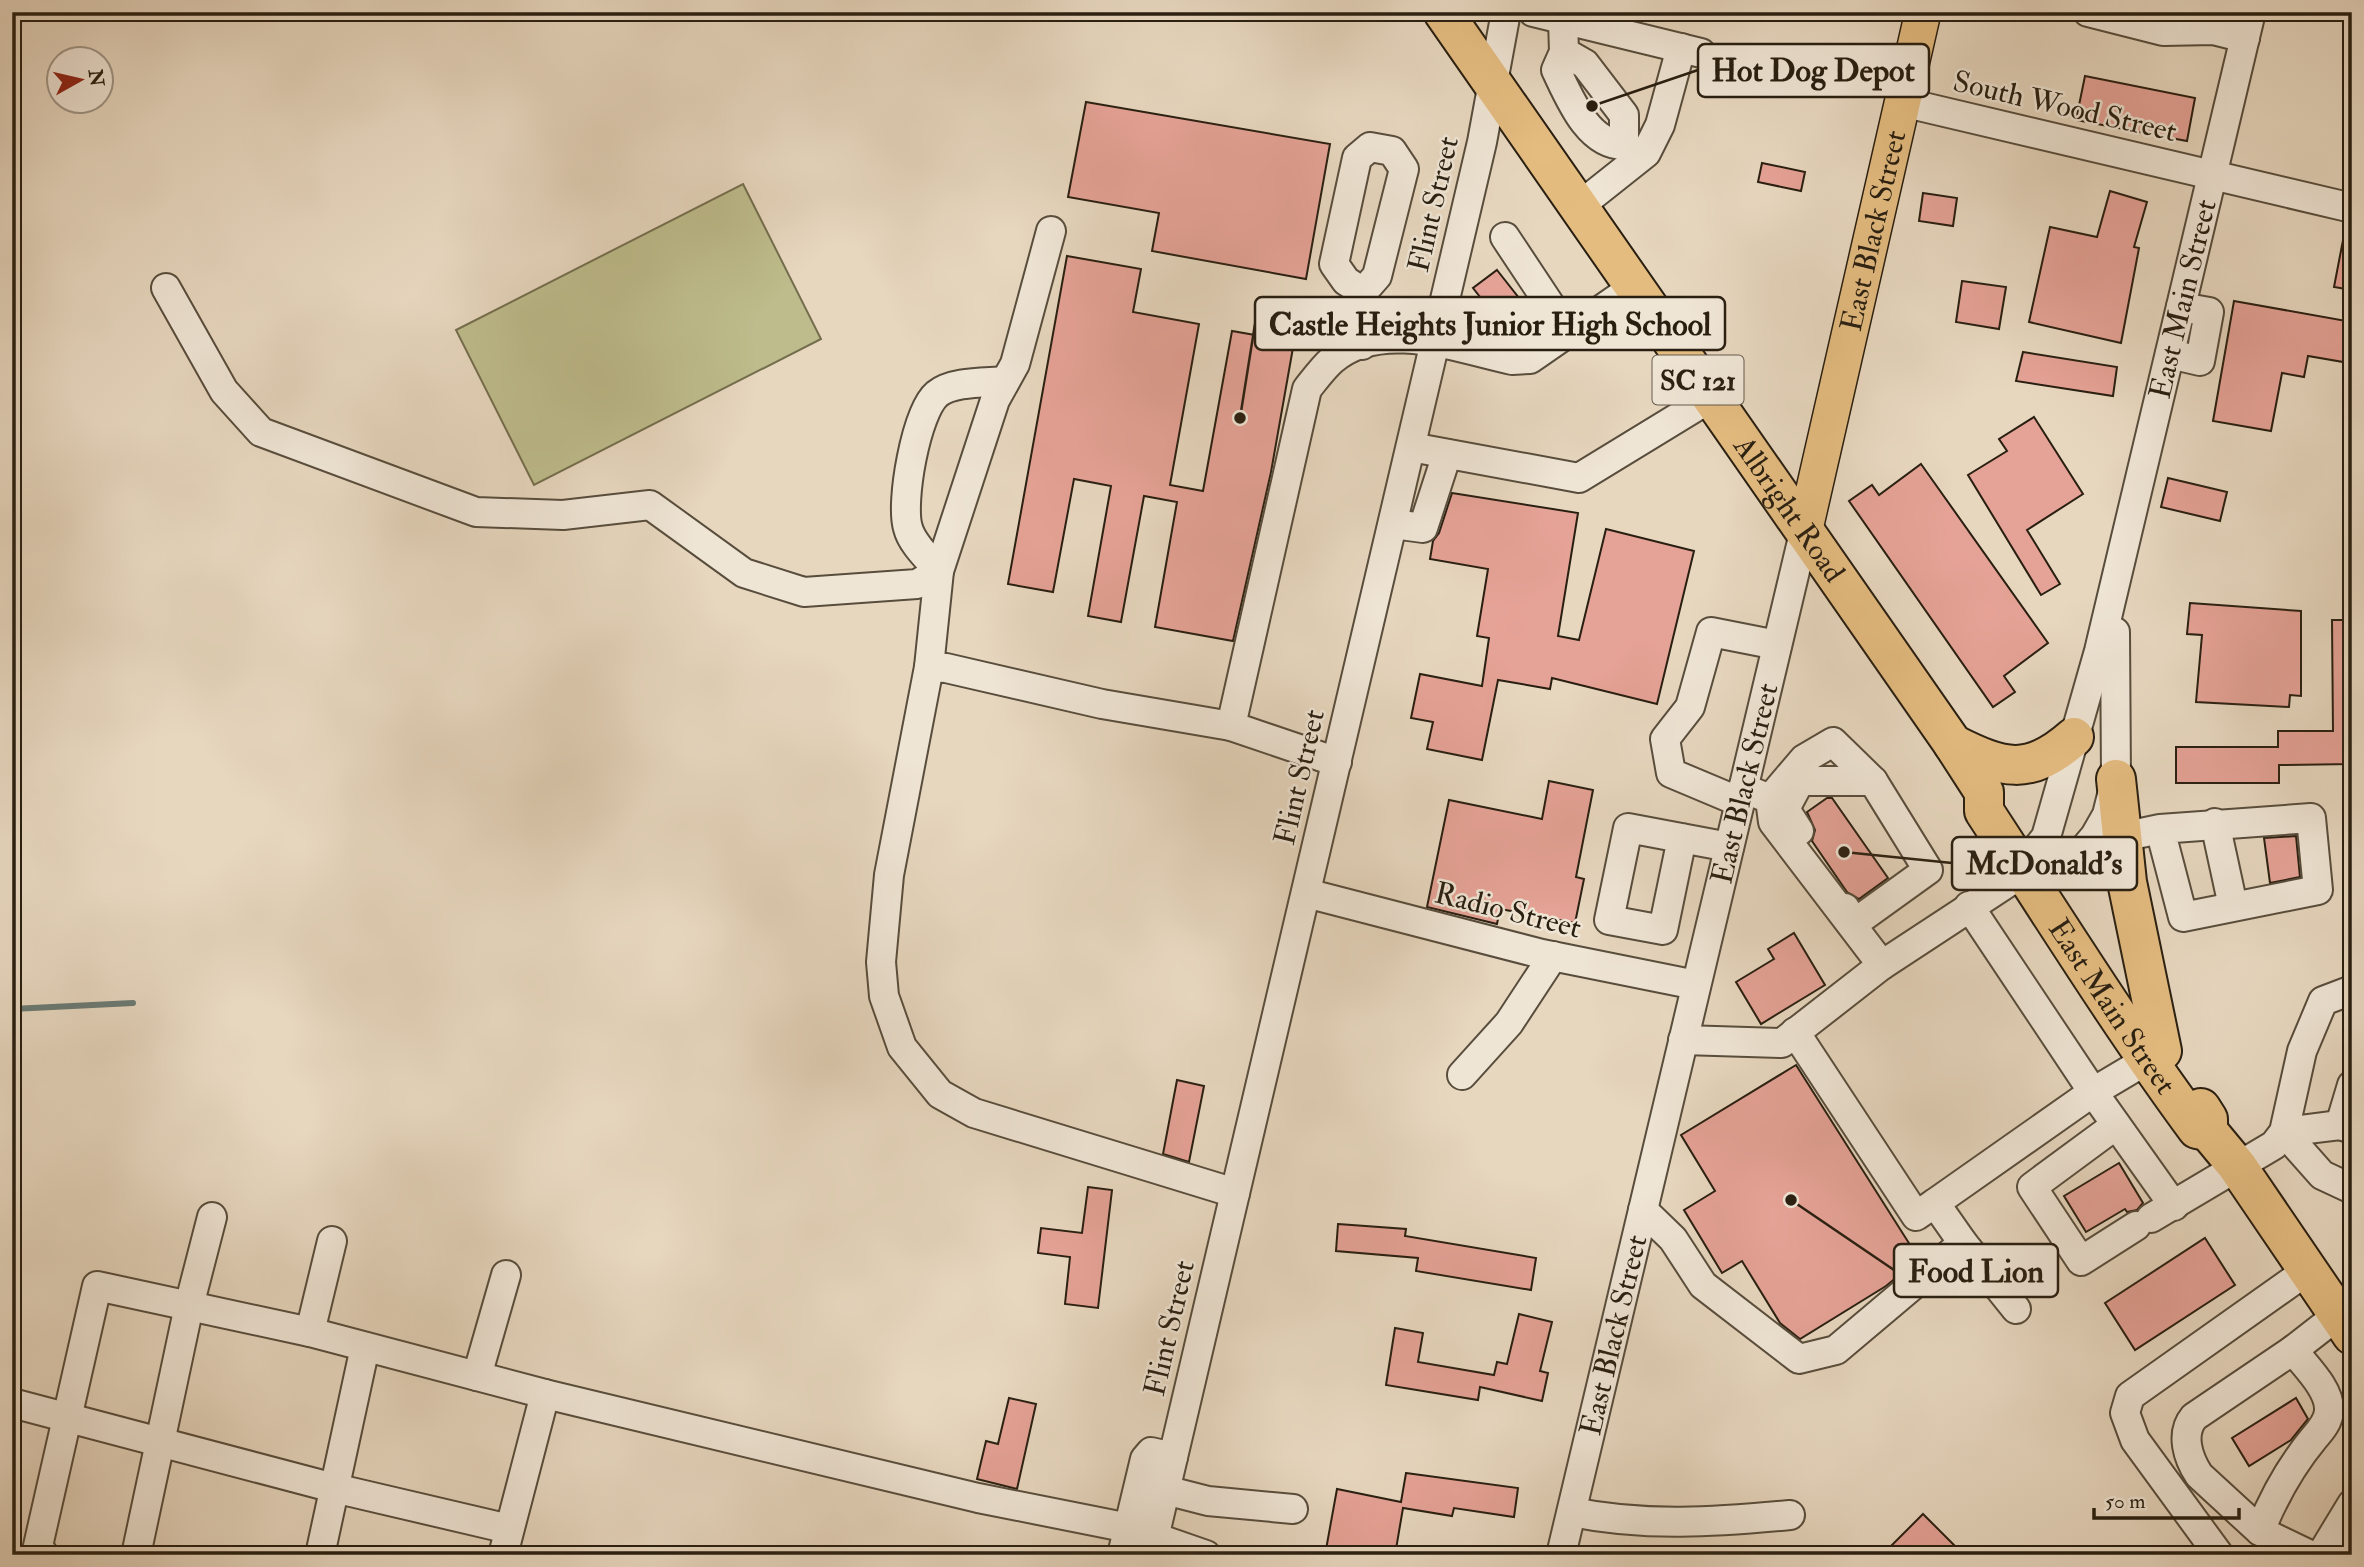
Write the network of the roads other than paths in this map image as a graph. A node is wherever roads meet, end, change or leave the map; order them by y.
1 (1443, 12) edge
2 (1506, 12) edge
3 (1533, 12) edge
4 (1923, 12) edge
5 (2088, 12) edge
6 (1563, 20) junction
7 (2248, 25) edge
8 (1493, 84) junction
9 (1902, 102) junction
10 (1630, 153) junction
11 (2212, 175) junction
12 (1578, 207) junction
13 (2352, 208) edge
14 (1051, 231) dead end
15 (1505, 237) dead end
16 (166, 288) dead end
17 (1634, 288) junction
18 (1363, 292) dead end
19 (1568, 332) junction
20 (1435, 343) junction
21 (1362, 345) junction
22 (1005, 381) junction
23 (1710, 398) junction
24 (1411, 447) junction
25 (1447, 454) junction
26 (1393, 524) junction
27 (1804, 533) junction
28 (939, 572) junction
29 (2115, 585) junction
30 (1777, 646) junction
31 (929, 667) junction
32 (1231, 726) junction
33 (2074, 737) junction
34 (1953, 744) junction
35 (1337, 762) junction
36 (2116, 779) junction
37 (1873, 781) junction
38 (1741, 795) junction
39 (1770, 799) junction
40 (2216, 823) junction
41 (2160, 828) junction
42 (2122, 837) junction
43 (1682, 838) dead end
44 (1729, 847) junction
45 (2036, 866) junction
46 (1306, 893) junction
47 (1969, 906) junction
48 (2233, 906) junction
49 (1853, 924) junction
50 (1553, 956) junction
51 (1882, 965) junction
52 (1696, 985) junction
53 (2352, 990) edge
54 (1795, 1032) junction
55 (1683, 1040) junction
56 (2155, 1056) junction
57 (1462, 1075) dead end
58 (2352, 1085) edge
59 (2093, 1092) junction
60 (2116, 1125) junction
61 (2346, 1127) edge
62 (2284, 1132) junction
63 (2030, 1137) junction
64 (2237, 1166) junction
65 (2053, 1171) junction
66 (2352, 1189) edge
67 (1235, 1193) junction
68 (1935, 1203) junction
69 (1643, 1210) junction
70 (212, 1217) dead end
71 (2154, 1217) junction
72 (332, 1241) dead end
73 (1963, 1243) junction
74 (2308, 1270) junction
75 (506, 1275) dead end
76 (189, 1306) junction
77 (2016, 1309) dead end
78 (2345, 1325) edge
79 (310, 1332) junction
80 (365, 1346) junction
81 (2293, 1350) junction
82 (477, 1376) junction
83 (545, 1394) junction
84 (12, 1403) edge
85 (68, 1416) junction
86 (159, 1440) junction
87 (334, 1488) junction
88 (1154, 1498) junction
89 (1293, 1509) dead end
90 (1572, 1512) junction
91 (1790, 1515) dead end
92 (2349, 1517) edge
93 (2260, 1531) junction
94 (1144, 1540) edge
95 (506, 1542) edge
96 (44, 1555) edge
97 (136, 1555) edge
98 (320, 1555) edge
99 (1122, 1555) edge
100 (1206, 1555) edge
101 (1562, 1555) edge
102 (2219, 1555) edge
103 (2310, 1555) edge
104 (2321, 1555) edge

1 - 8 highway, Albright Road / SC 121
2 - 8 street, Flint Street
3 - 6 street
4 - 9 main road, East Black Street
5 - 7 street
6 - 10 street
6 - 10 street
7 - 11 street, East Main Street
8 - 12 highway, Albright Road / SC 121
8 - 20 street, Flint Street
9 - 11 street, South Wood Street
9 - 27 main road, East Black Street
10 - 12 street
11 - 13 street, South Wood Street
11 - 29 street, East Main Street
12 - 17 highway, Albright Road / SC 121
14 - 22 street
15 - 19 street
16 - 28 street
17 - 19 street
17 - 23 highway, Albright Road / SC 121
18 - 21 street
19 - 20 street
20 - 21 street
20 - 24 street, Flint Street
21 - 32 street
22 - 28 street
22 - 28 street
23 - 25 street
23 - 27 highway, Albright Road / SC 121
24 - 25 street
24 - 26 street, Flint Street
25 - 26 street
26 - 35 street, Flint Street
27 - 30 street, East Black Street
27 - 34 highway, Albright Road
28 - 31 street
29 - 33 street, East Main Street
29 - 36 street, East Main Street
30 - 38 street, East Black Street
30 - 38 street
31 - 32 street
31 - 67 street
32 - 35 street
33 - 34 highway
33 - 45 street, East Main Street
34 - 45 highway, Albright Road
35 - 46 street, Flint Street
36 - 42 highway
36 - 45 street, East Main Street
37 - 39 street
37 - 49 street
37 - 49 street
38 - 39 street
38 - 44 street, East Black Street
39 - 49 street
40 - 41 street
40 - 48 street
40 - 48 street
41 - 42 street
41 - 48 street
42 - 56 highway
43 - 44 street
44 - 52 street, East Black Street
45 - 47 street
45 - 56 highway, East Main Street
46 - 50 street, Radio Street
46 - 67 street, Flint Street
47 - 51 street
47 - 59 street
49 - 51 street
50 - 52 street, Radio Street
50 - 57 street
51 - 54 street
52 - 55 street, East Black Street
53 - 62 street
54 - 55 street
54 - 68 street
55 - 69 street, East Black Street
56 - 59 street
56 - 64 highway, East Main Street
58 - 61 street
59 - 60 street
59 - 63 street
60 - 65 street
60 - 71 street
61 - 62 street
62 - 64 street
62 - 66 street
63 - 65 street
63 - 68 street
64 - 71 street
64 - 74 highway, East Main Street
65 - 71 street
67 - 88 street, Flint Street
68 - 73 street
69 - 73 street
69 - 90 street, East Black Street
70 - 76 street
72 - 79 street
73 - 77 street
74 - 78 highway, East Main Street
74 - 102 street
75 - 82 street
76 - 79 street
76 - 85 street
76 - 86 street
78 - 81 street
79 - 80 street
80 - 82 street
80 - 87 street
81 - 93 street
81 - 93 street
82 - 83 street
83 - 94 street
83 - 95 street
84 - 85 street
85 - 86 street
85 - 96 street
86 - 87 street
86 - 97 street
87 - 95 street
87 - 98 street
88 - 89 street
88 - 94 street, Flint Street
90 - 91 street
90 - 101 street, East Black Street
92 - 104 street
93 - 103 street
94 - 99 street, Flint Street
94 - 100 street

